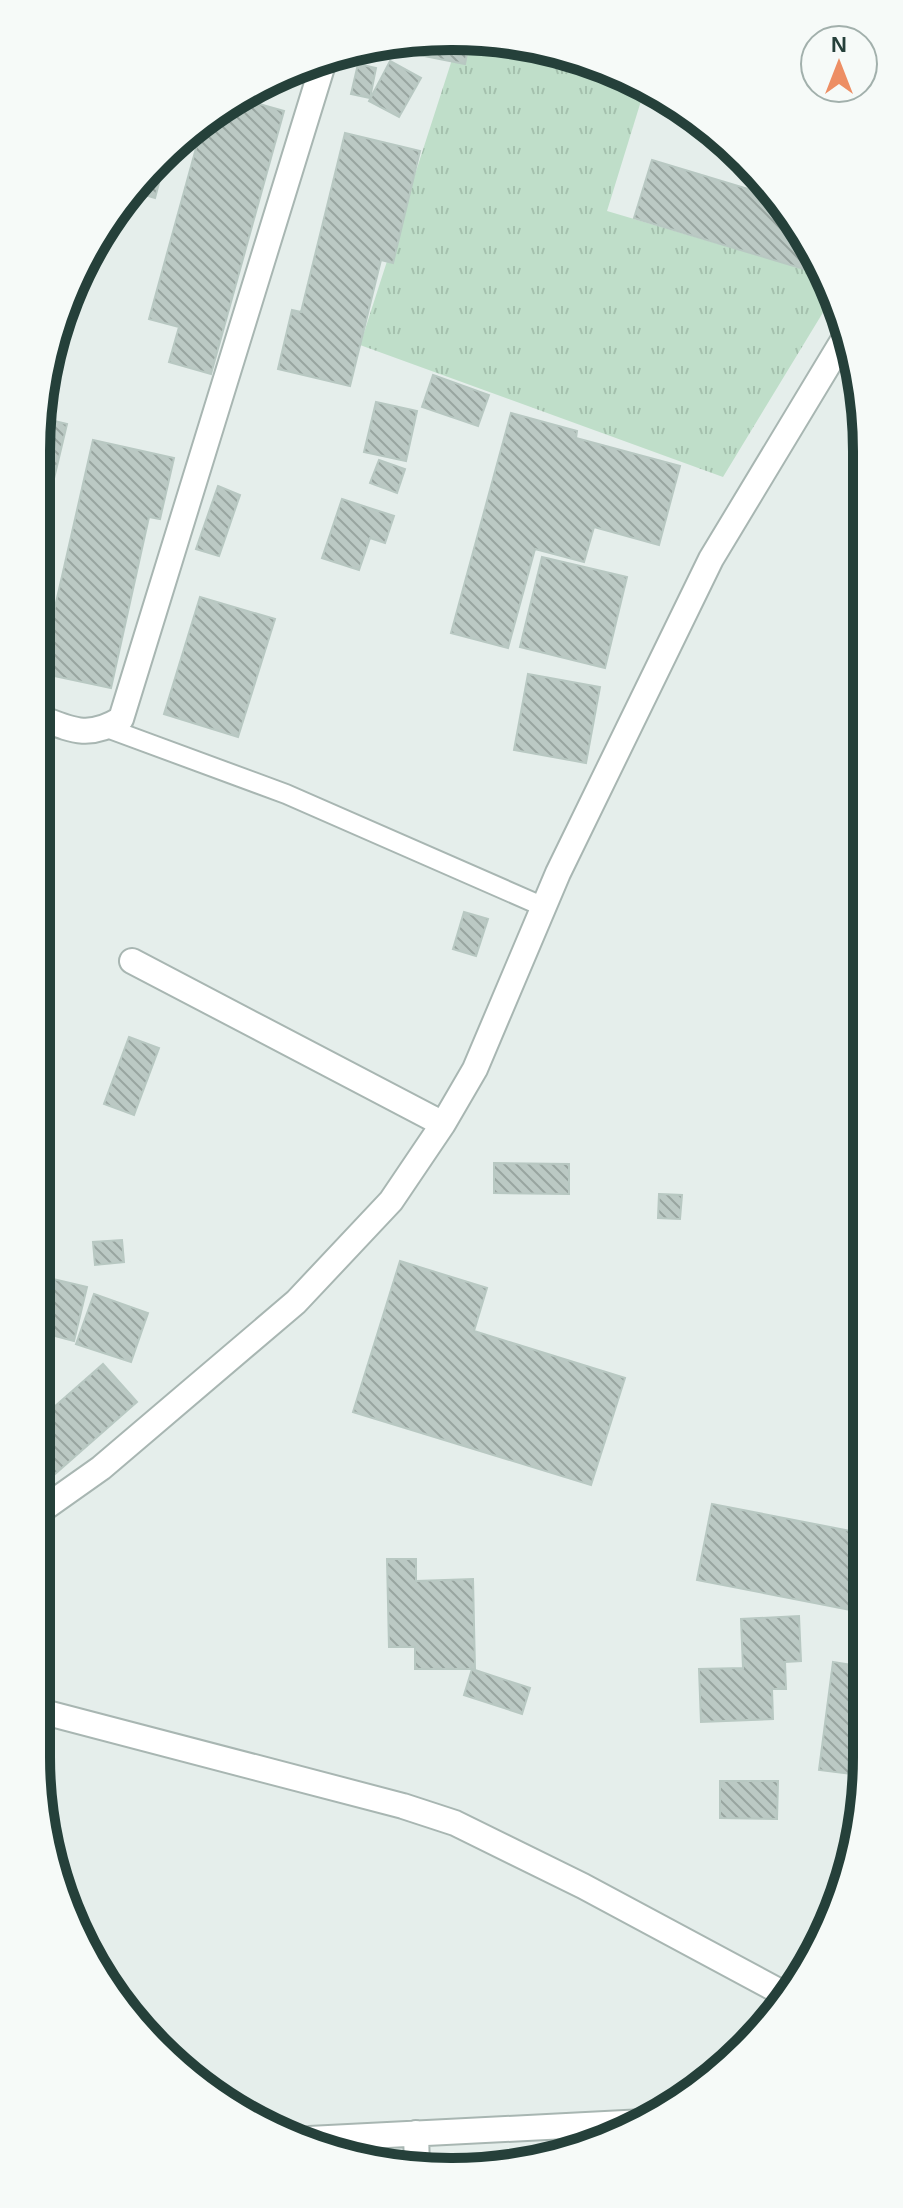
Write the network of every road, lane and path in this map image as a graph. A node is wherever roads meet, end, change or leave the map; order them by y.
1 (321, 72) edge
2 (839, 347) edge
3 (50, 721) edge
4 (107, 728) junction
5 (544, 907) junction
6 (132, 961) dead end
7 (443, 1124) junction
8 (50, 1504) edge
9 (50, 1714) edge
10 (778, 1990) edge
11 (613, 2123) edge
12 (416, 2133) junction
13 (326, 2138) edge
14 (417, 2156) edge

1 - 4 street
2 - 5 street
3 - 4 street
4 - 5 lane
5 - 7 street
6 - 7 street
7 - 8 street
9 - 10 street
11 - 12 street
12 - 13 street
12 - 14 street

